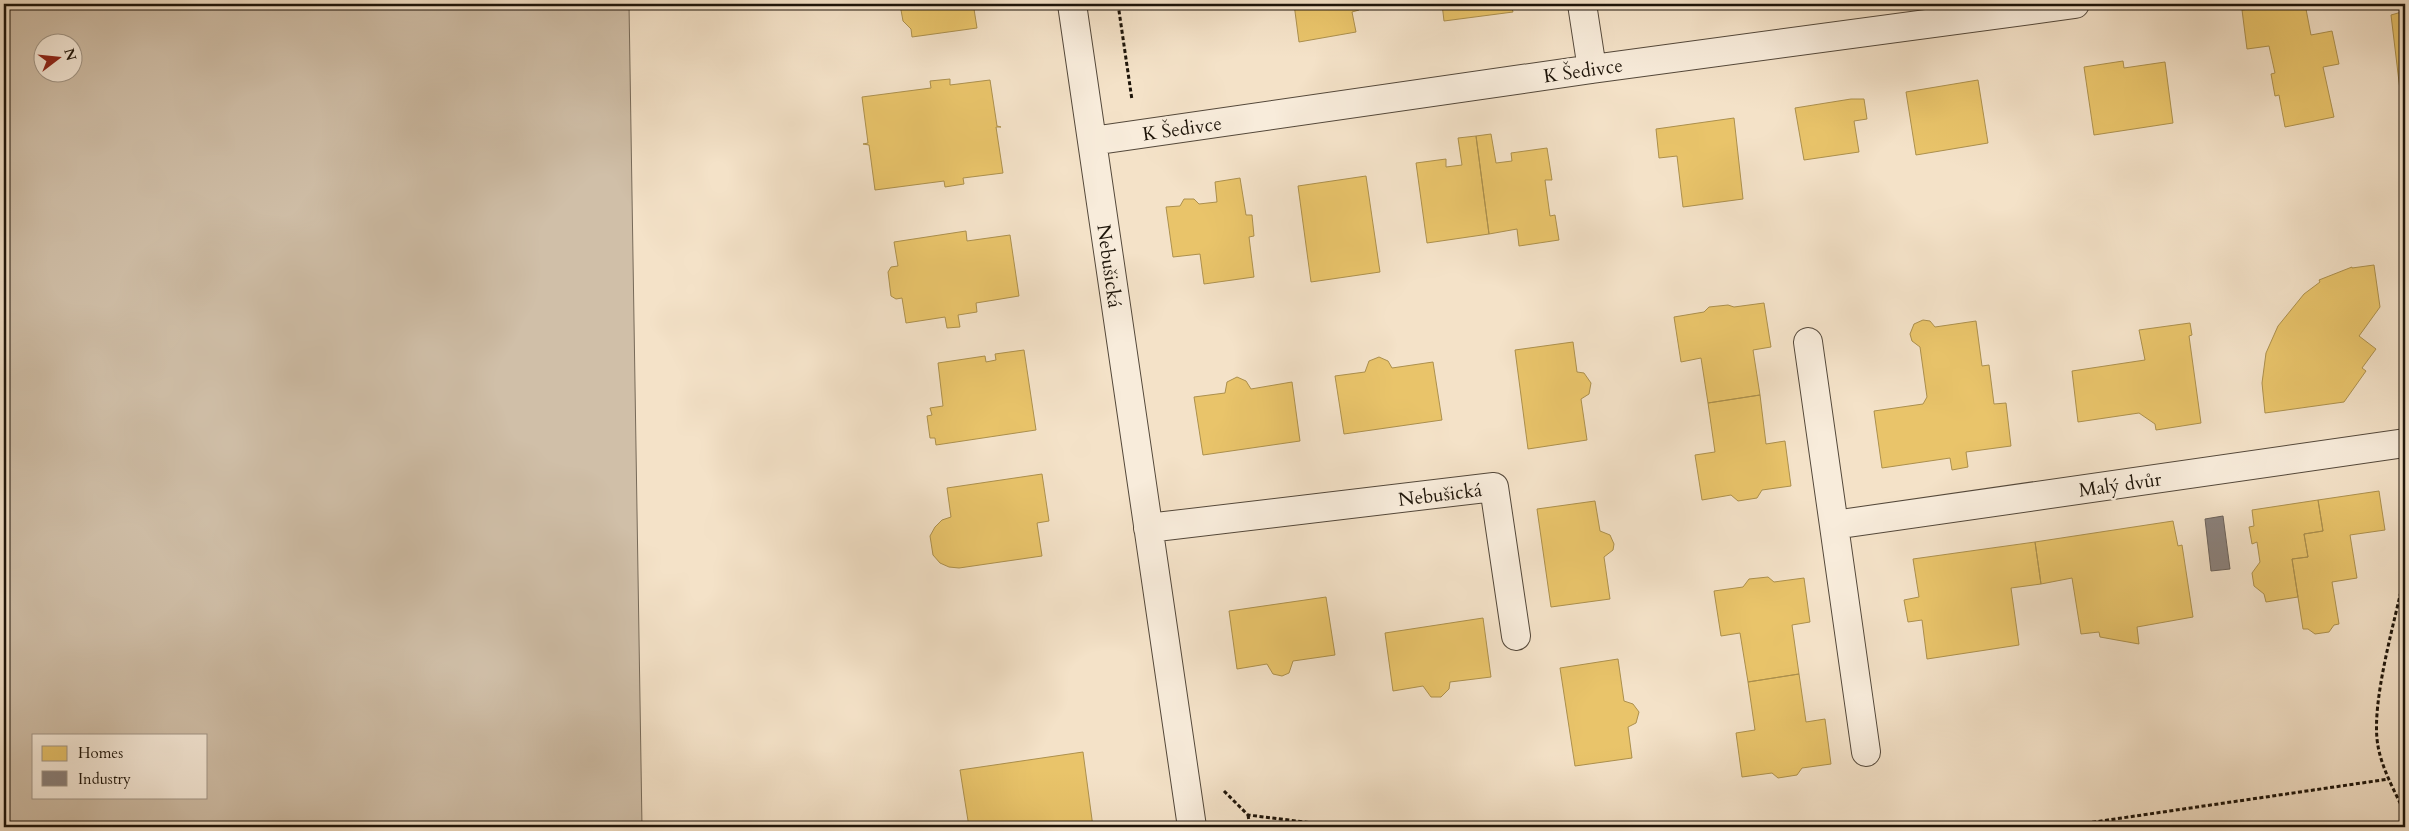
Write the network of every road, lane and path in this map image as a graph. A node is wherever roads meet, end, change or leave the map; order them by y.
1 (1072, 4) edge
2 (1118, 4) edge
3 (1582, 4) edge
4 (2075, 4) edge
5 (1592, 69) junction
6 (1138, 135) junction
7 (1092, 141) junction
8 (1808, 342) dead end
9 (2405, 443) edge
10 (1834, 525) junction
11 (1148, 528) junction
12 (2405, 573) edge
13 (1516, 636) dead end
14 (1866, 752) dead end
15 (2389, 779) junction
16 (1220, 786) dead end
17 (2405, 813) edge
18 (1248, 815) junction
19 (1192, 827) edge
20 (1250, 827) edge
21 (1345, 827) edge
22 (2060, 827) edge

1 - 7 street, Nebušická
2 - 6 path
3 - 5 street
4 - 5 street, K Šedivce
5 - 6 street, K Šedivce
6 - 7 street, K Šedivce
7 - 11 street, Nebušická
8 - 10 street
9 - 10 street, Malý dvůr
10 - 14 street
11 - 13 street, Nebušická
11 - 19 street, Nebušická
12 - 15 path
15 - 17 path
15 - 22 path
16 - 18 path
18 - 20 path
18 - 21 path

